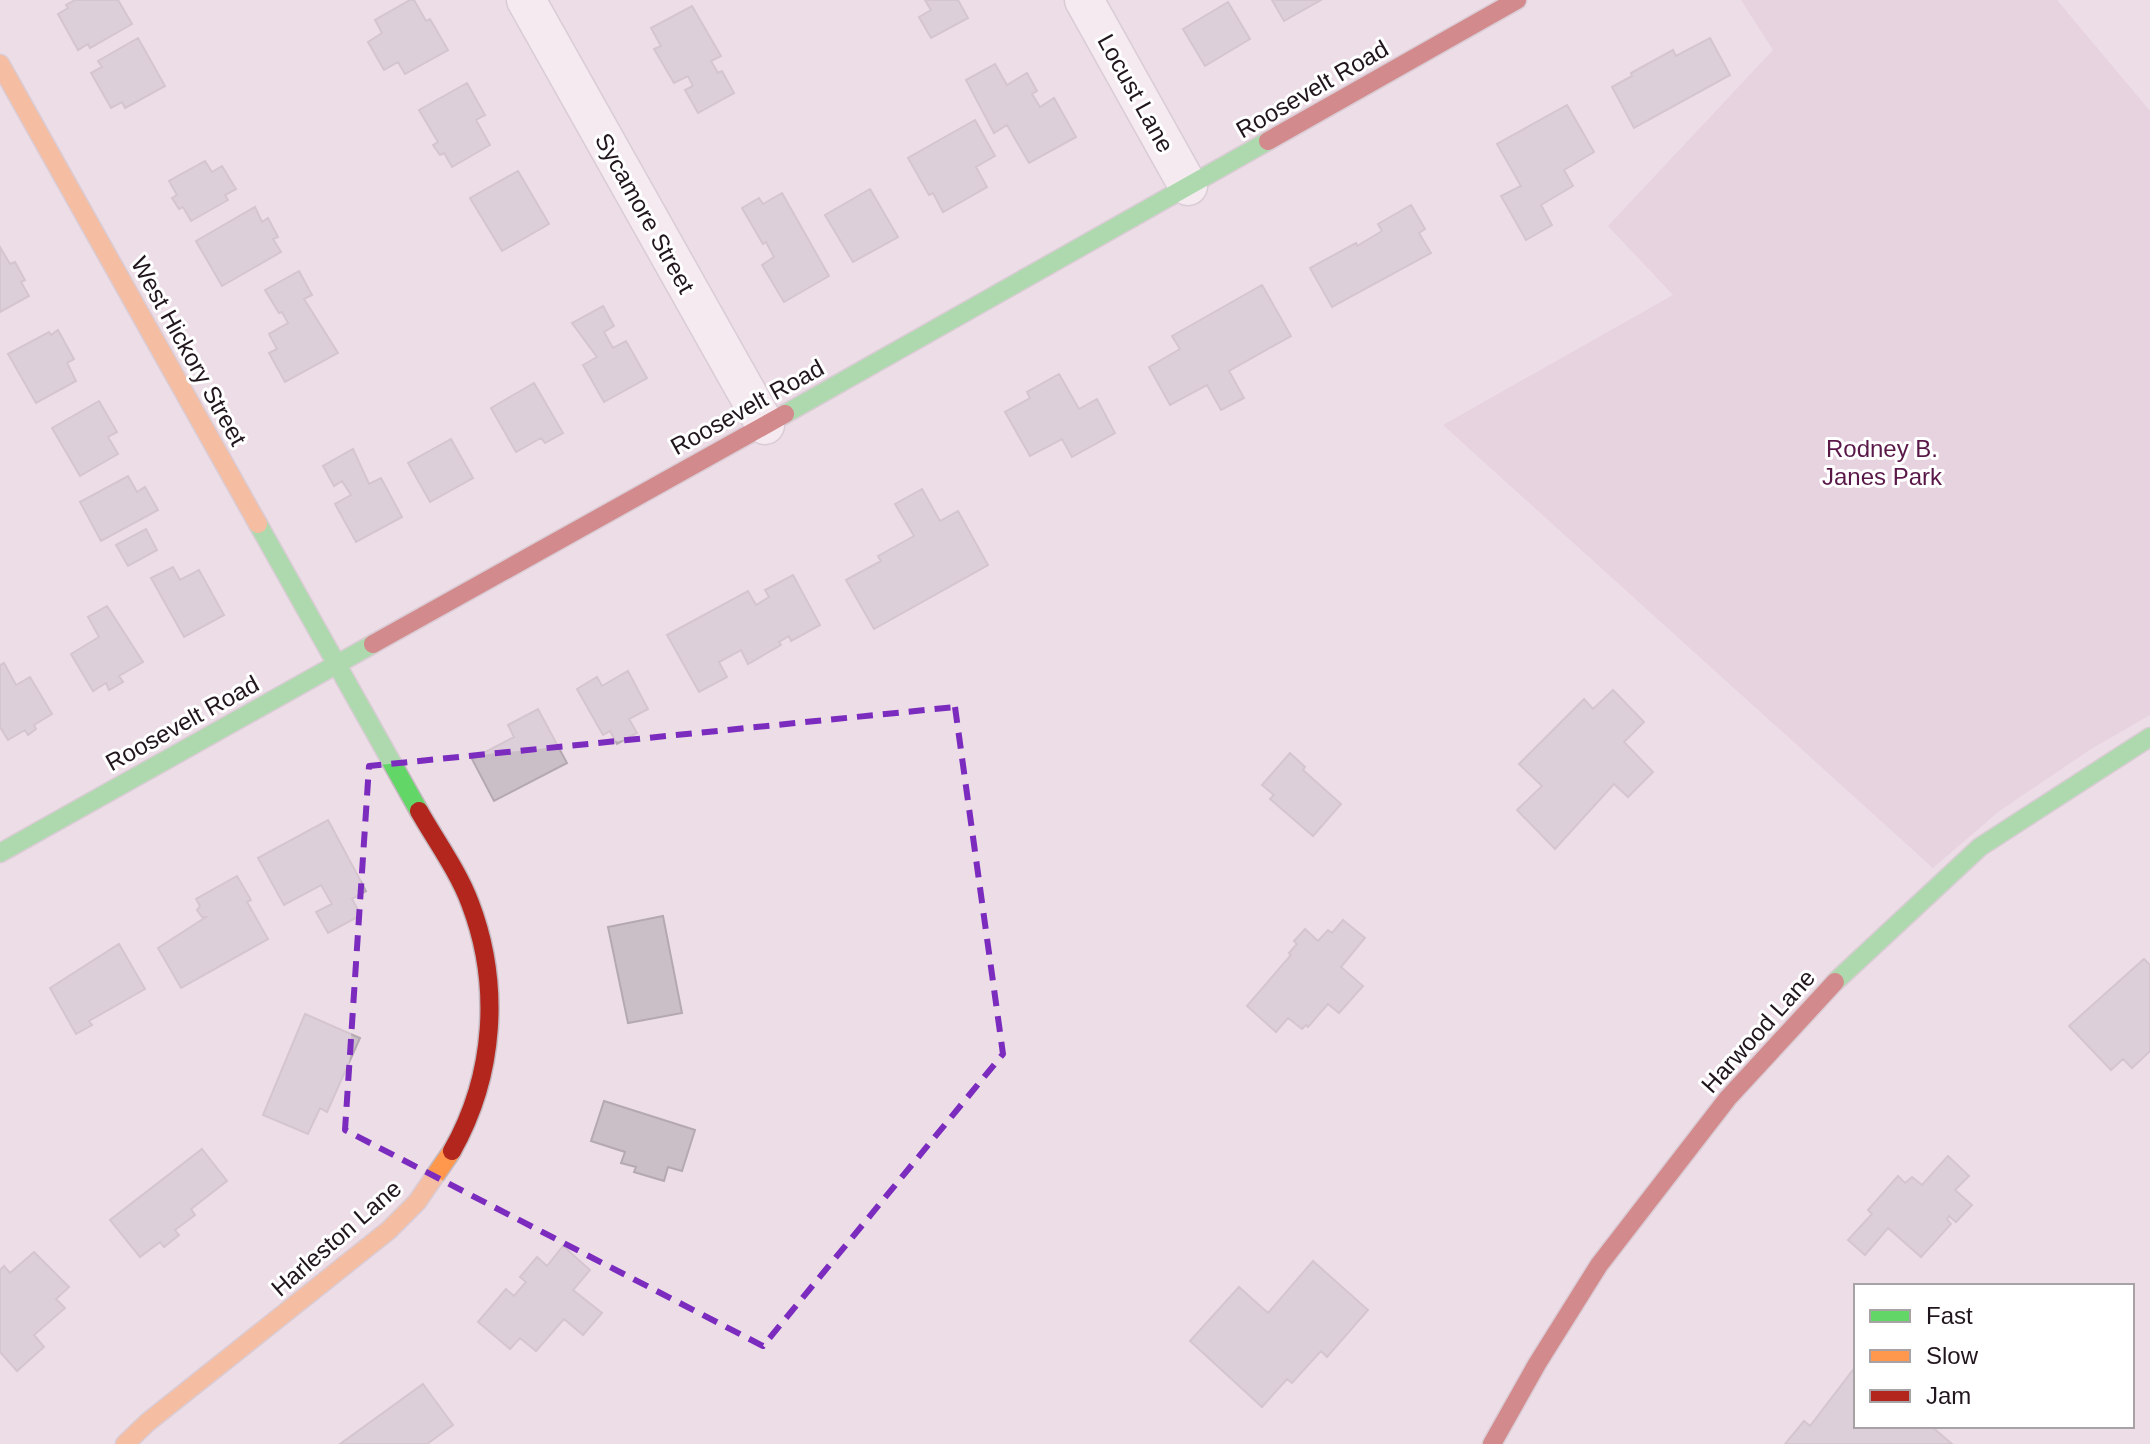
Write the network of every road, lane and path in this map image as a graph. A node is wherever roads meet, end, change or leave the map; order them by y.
1 (526, 0) edge
2 (1084, 0) edge
3 (1517, 0) edge
4 (0, 64) edge
5 (1188, 186) junction
6 (765, 425) junction
7 (337, 663) junction
8 (2150, 737) edge
9 (0, 853) edge
10 (125, 1444) edge
11 (1492, 1444) edge

1 - 6 street, Sycamore Street
2 - 5 street, Locust Lane
3 - 5 street, Roosevelt Road
4 - 7 street, West Hickory Street
5 - 6 street, Roosevelt Road
6 - 7 street, Roosevelt Road
7 - 9 street, Roosevelt Road
7 - 10 street, Harleston Lane
8 - 11 street, Harwood Lane

